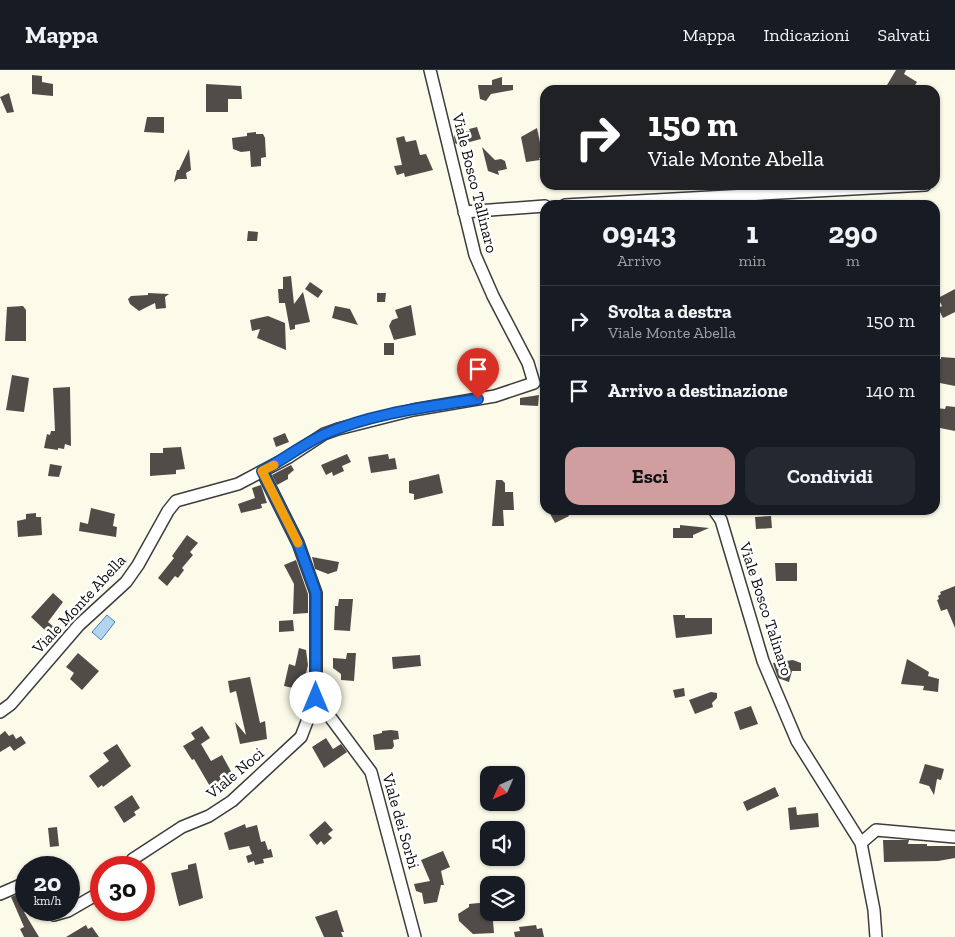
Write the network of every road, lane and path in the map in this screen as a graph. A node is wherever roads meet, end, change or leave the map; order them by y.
1 (430, 70) edge
2 (836, 190) edge
3 (654, 200) edge
4 (540, 206) edge
5 (464, 212) junction
6 (540, 384) edge
7 (262, 471) junction
8 (718, 515) edge
9 (316, 698) junction
10 (0, 712) edge
11 (955, 837) edge
12 (862, 843) junction
13 (138, 856) edge
14 (15, 887) edge
15 (0, 894) edge
16 (415, 937) edge
17 (876, 937) edge

1 - 5 street, Viale Bosco Tallinaro
2 - 3 street
4 - 5 street
5 - 6 street, Viale Bosco Tallinaro
6 - 7 street, Viale Monte Abella
7 - 9 street
7 - 10 street, Viale Monte Abella
8 - 12 street, Viale Bosco Talinaro
9 - 13 street, Viale Noci
9 - 16 street, Viale dei Sorbi
11 - 12 street
12 - 17 street, Viale Bosco Talinaro
14 - 15 street

